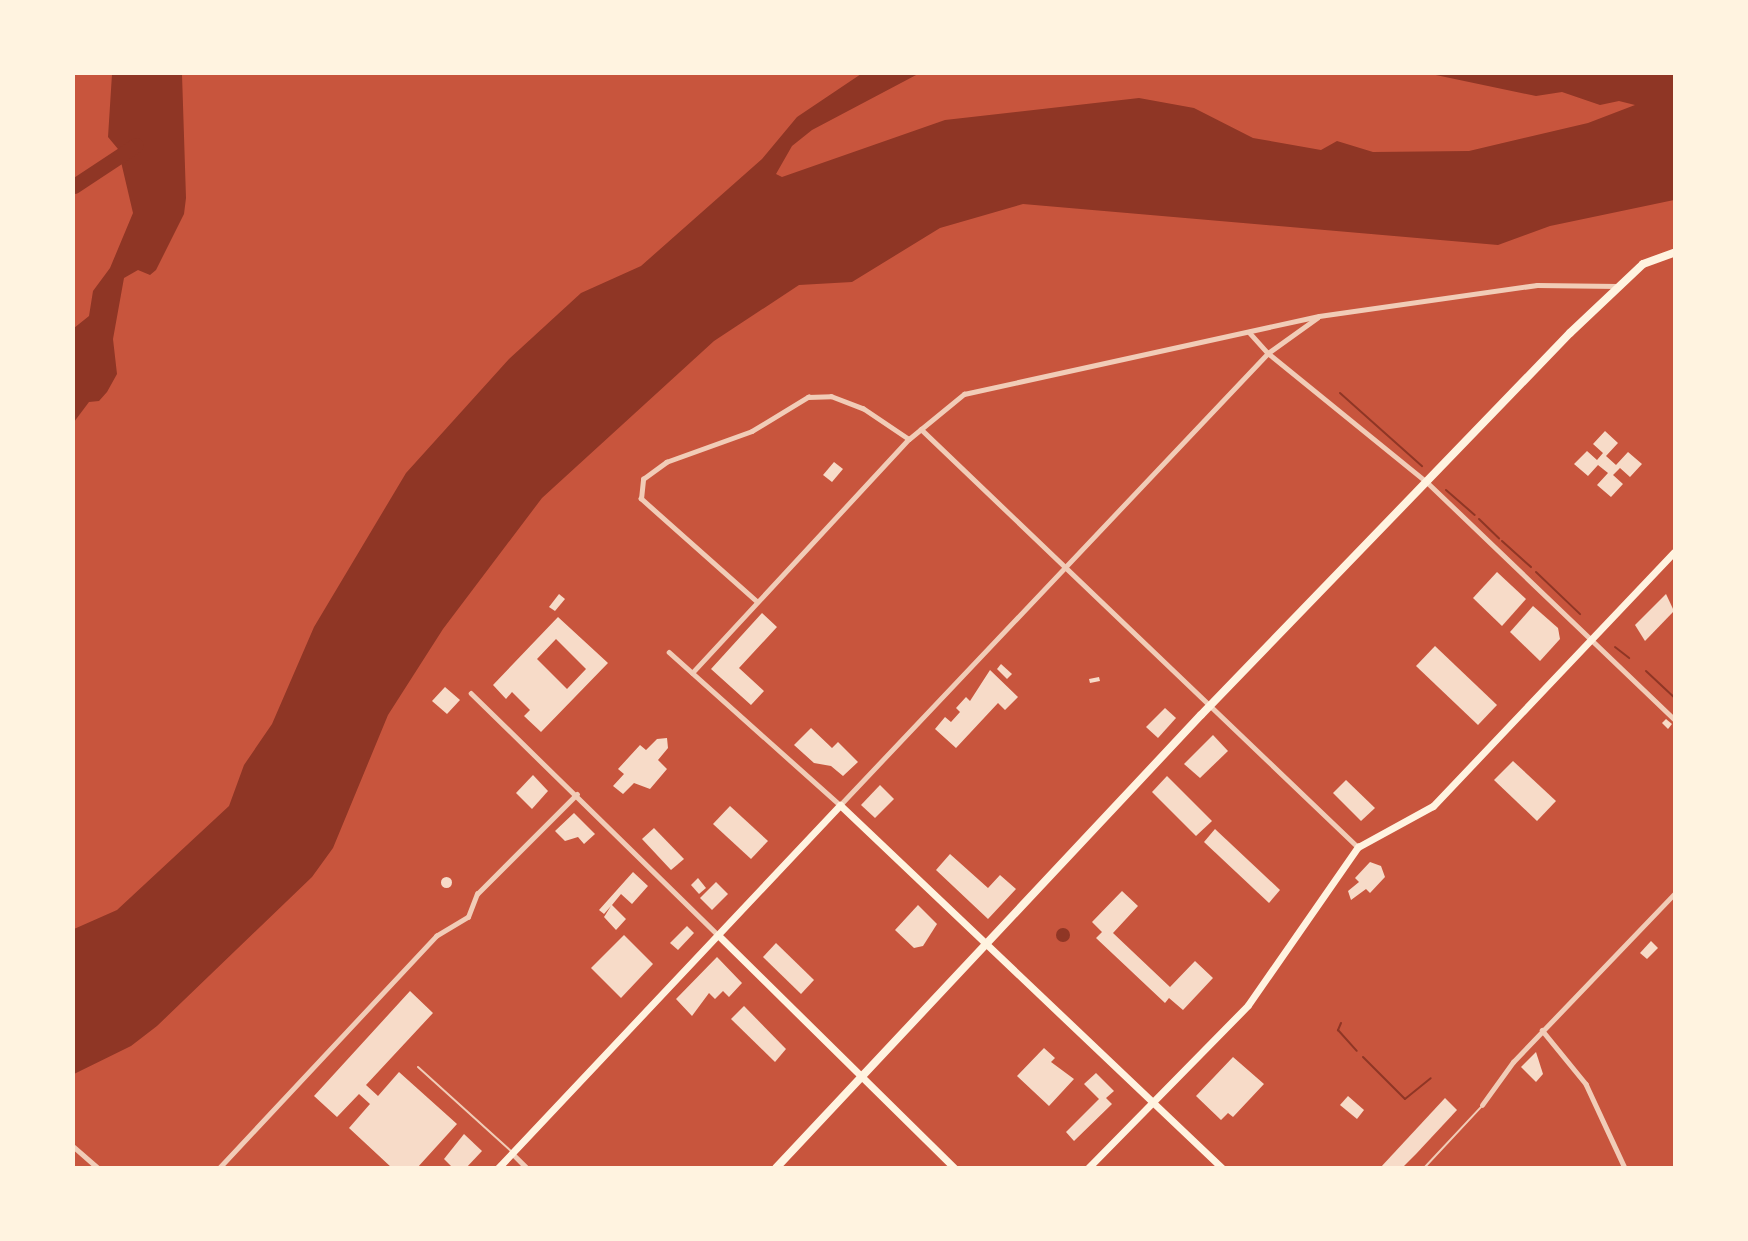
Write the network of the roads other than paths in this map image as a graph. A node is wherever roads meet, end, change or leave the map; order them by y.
1 (1674, 253) edge
2 (1617, 286) junction
3 (1319, 316) junction
4 (1249, 332) junction
5 (1268, 353) junction
6 (921, 429) junction
7 (909, 439) junction
8 (1428, 483) junction
9 (1674, 552) edge
10 (1065, 563) junction
11 (756, 601) junction
12 (1592, 639) junction
13 (669, 652) dead end
14 (692, 673) junction
15 (471, 693) dead end
16 (1211, 705) junction
17 (1674, 719) edge
18 (577, 794) junction
19 (840, 805) junction
20 (1358, 847) junction
21 (1674, 894) edge
22 (718, 935) junction
23 (987, 944) junction
24 (1542, 1030) junction
25 (418, 1066) dead end
26 (860, 1078) junction
27 (1155, 1101) junction
28 (1482, 1105) joint
29 (74, 1147) edge
30 (512, 1152) junction
31 (98, 1167) edge
32 (219, 1167) edge
33 (498, 1167) edge
34 (527, 1167) edge
35 (776, 1167) edge
36 (954, 1167) edge
37 (1088, 1167) edge
38 (1222, 1167) edge
39 (1424, 1167) edge
40 (1625, 1167) edge

1 - 2 main road
2 - 3 street
2 - 8 main road
3 - 4 street
3 - 5 street
4 - 5 street
4 - 6 street
5 - 8 street
5 - 10 street
6 - 7 street
6 - 10 street
7 - 11 street
7 - 11 street
8 - 12 street
8 - 16 main road
9 - 12 main road
10 - 16 street
10 - 19 street
11 - 14 street
12 - 17 street
12 - 20 main road
13 - 14 street
14 - 19 street
15 - 18 street
16 - 20 street
16 - 23 main road
18 - 22 street
18 - 32 street
19 - 22 main road
19 - 23 main road
20 - 27 main road
21 - 24 street
22 - 26 main road
22 - 30 main road
23 - 26 main road
23 - 27 main road
24 - 28 street
24 - 40 street
25 - 30 lane
26 - 35 main road
26 - 36 main road
27 - 37 main road
27 - 38 main road
28 - 39 lane
29 - 31 street
30 - 33 main road
30 - 34 street

